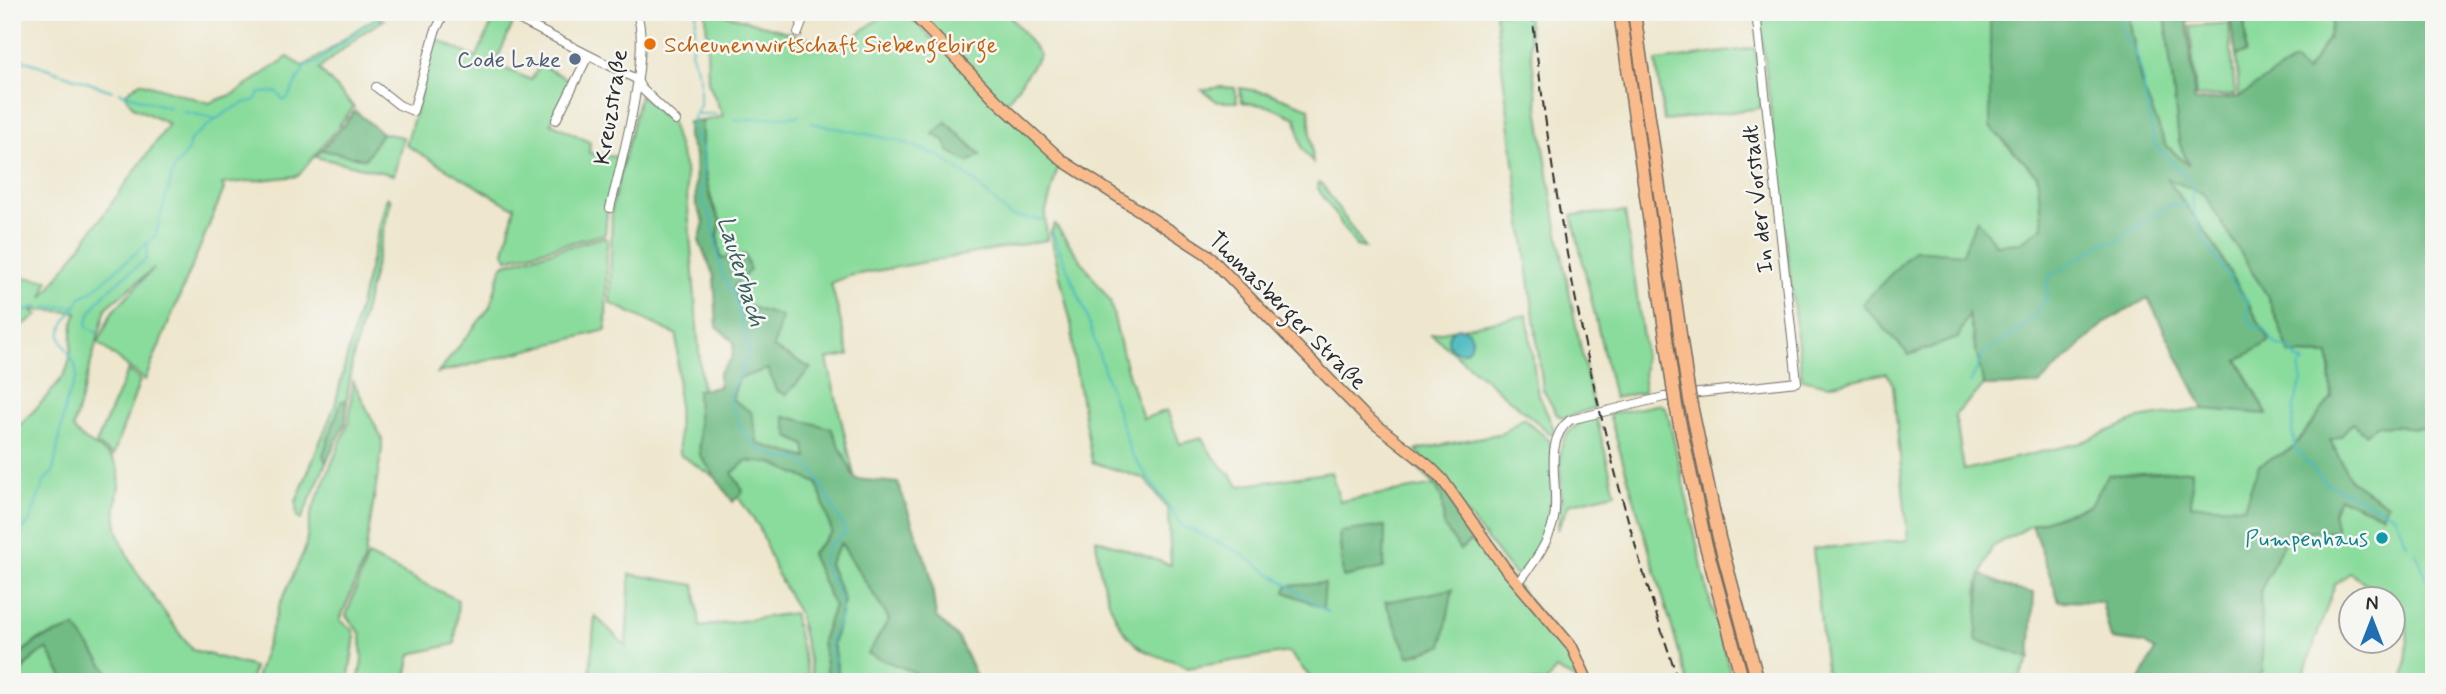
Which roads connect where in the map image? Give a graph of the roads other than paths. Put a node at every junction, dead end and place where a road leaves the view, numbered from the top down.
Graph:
1 (445, 12) edge
2 (504, 12) edge
3 (806, 12) edge
4 (911, 12) edge
5 (1620, 12) edge
6 (1634, 12) edge
7 (1756, 12) edge
8 (640, 14) edge
9 (798, 33) dead end
10 (588, 56) junction
11 (636, 79) junction
12 (376, 87) dead end
13 (556, 120) dead end
14 (676, 121) dead end
15 (610, 208) dead end
16 (1518, 583) junction
17 (1588, 682) edge
18 (1743, 682) edge
19 (1758, 682) edge

1 - 12 street
2 - 10 street
3 - 9 street
4 - 16 main road, Thomasberger Straße
5 - 18 highway, bridge
6 - 19 highway, bridge
7 - 16 street, In der Vorstadt
8 - 11 street, Kreuzstraße
10 - 11 street
10 - 13 street
11 - 14 street
11 - 15 street, Kreuzstraße
16 - 17 main road, Thomasberger Straße

